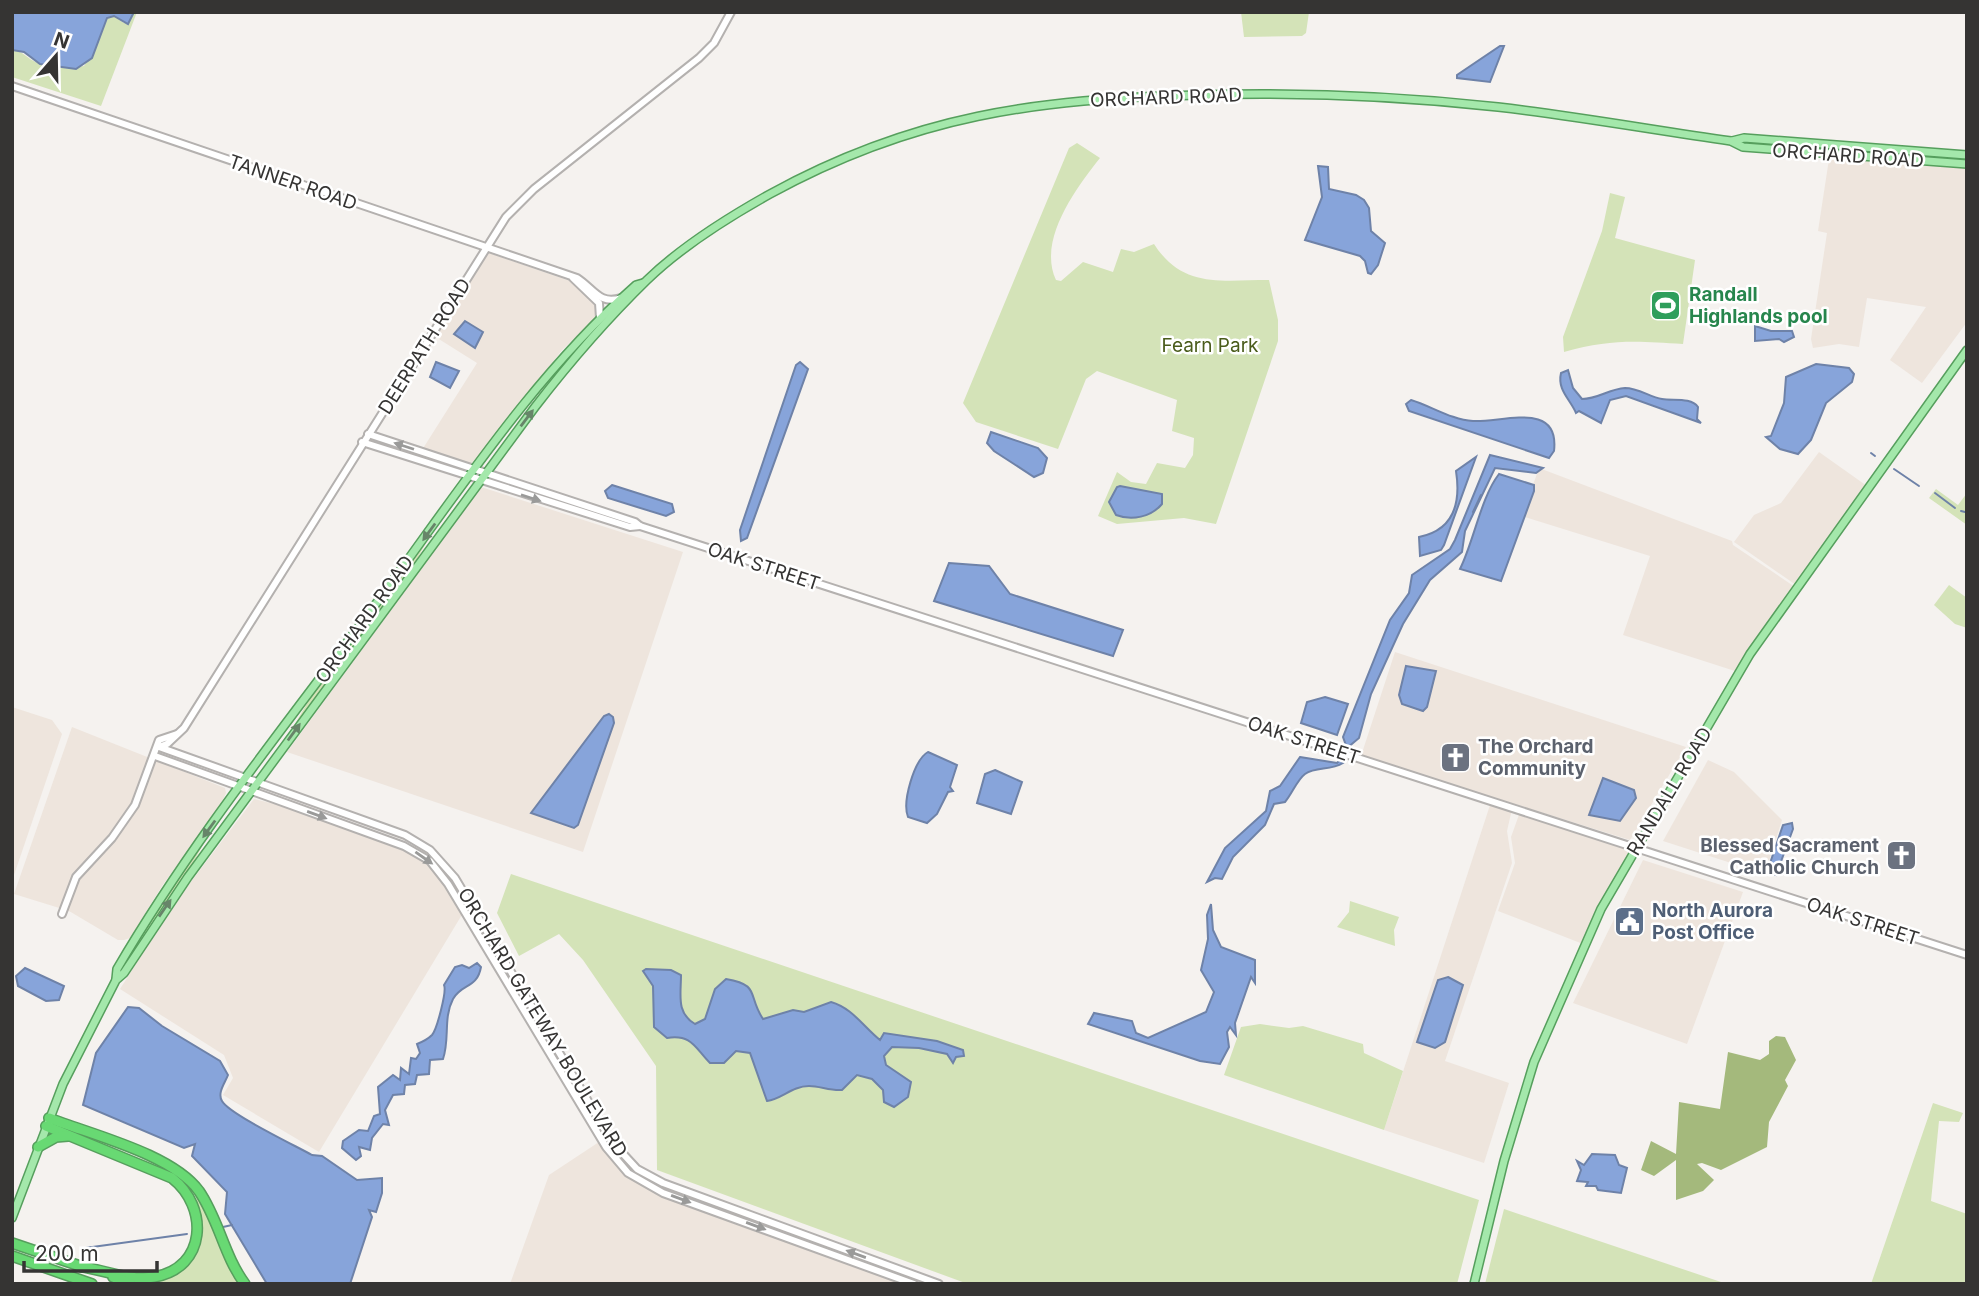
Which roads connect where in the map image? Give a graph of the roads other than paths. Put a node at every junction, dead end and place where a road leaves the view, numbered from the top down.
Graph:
1 (731, 12) edge
2 (12, 86) edge
3 (1731, 141) junction
4 (1967, 155) edge
5 (1967, 164) edge
6 (486, 249) junction
7 (573, 278) junction
8 (643, 283) junction
9 (621, 298) junction
10 (600, 318) junction
11 (1967, 350) edge
12 (368, 434) junction
13 (362, 443) junction
14 (475, 469) junction
15 (486, 473) junction
16 (469, 477) junction
17 (480, 481) junction
18 (640, 526) junction
19 (159, 747) junction
20 (155, 756) junction
21 (247, 778) junction
22 (258, 782) junction
23 (240, 787) junction
24 (251, 791) junction
25 (1635, 848) junction
26 (62, 914) dead end
27 (1967, 955) edge
28 (116, 980) junction
29 (48, 1122) junction
30 (71, 1136) junction
31 (38, 1147) junction
32 (12, 1218) edge
33 (12, 1243) edge
34 (12, 1256) edge
35 (79, 1266) junction
36 (87, 1283) edge
37 (131, 1284) edge
38 (245, 1284) edge
39 (914, 1284) edge
40 (939, 1284) edge
41 (1474, 1284) edge

1 - 6 street, DEERPATH ROAD
2 - 6 street, TANNER ROAD
3 - 4 main road, ORCHARD ROAD
3 - 5 main road, ORCHARD ROAD
3 - 8 main road, ORCHARD ROAD
6 - 7 street, TANNER ROAD
6 - 12 street, DEERPATH ROAD
7 - 9 street, TANNER ROAD
7 - 10 street, TANNER ROAD
8 - 9 main road, ORCHARD ROAD
15 -> 8 main road, ORCHARD ROAD
9 - 10 main road, ORCHARD ROAD
10 - 14 main road, ORCHARD ROAD
11 - 25 main road, RANDALL ROAD
12 - 13 street, DEERPATH ROAD
14 -> 12 street, OAK STREET
13 - 16 street, OAK STREET
13 - 19 street, DEERPATH ROAD
14 - 15 street, OAK STREET
14 - 16 main road, ORCHARD ROAD
15 - 17 main road, ORCHARD ROAD
15 - 18 street, OAK STREET
16 - 17 street, OAK STREET
16 -> 21 main road, ORCHARD ROAD
17 -> 18 street, OAK STREET
22 -> 17 main road, ORCHARD ROAD
18 - 25 street, OAK STREET
19 - 20 street
19 - 21 street, ORCHARD GATEWAY BOULEVARD
20 - 23 street, ORCHARD GATEWAY BOULEVARD
20 - 26 street
21 - 22 street, ORCHARD GATEWAY BOULEVARD
21 - 23 main road, ORCHARD ROAD
22 - 24 main road, ORCHARD ROAD
40 -> 22 street, ORCHARD GATEWAY BOULEVARD
23 - 24 street, ORCHARD GATEWAY BOULEVARD
23 -> 28 main road, ORCHARD ROAD
28 -> 24 main road, ORCHARD ROAD
24 -> 39 street, ORCHARD GATEWAY BOULEVARD
25 - 27 street, OAK STREET
25 - 41 main road, RANDALL ROAD
28 - 29 main road, ORCHARD ROAD
29 - 30 highway
29 - 31 main road, ORCHARD ROAD
29 - 38 highway
30 - 31 highway
30 - 35 highway
31 - 32 main road, ORCHARD ROAD
33 - 35 highway
34 - 36 highway
35 - 37 highway

